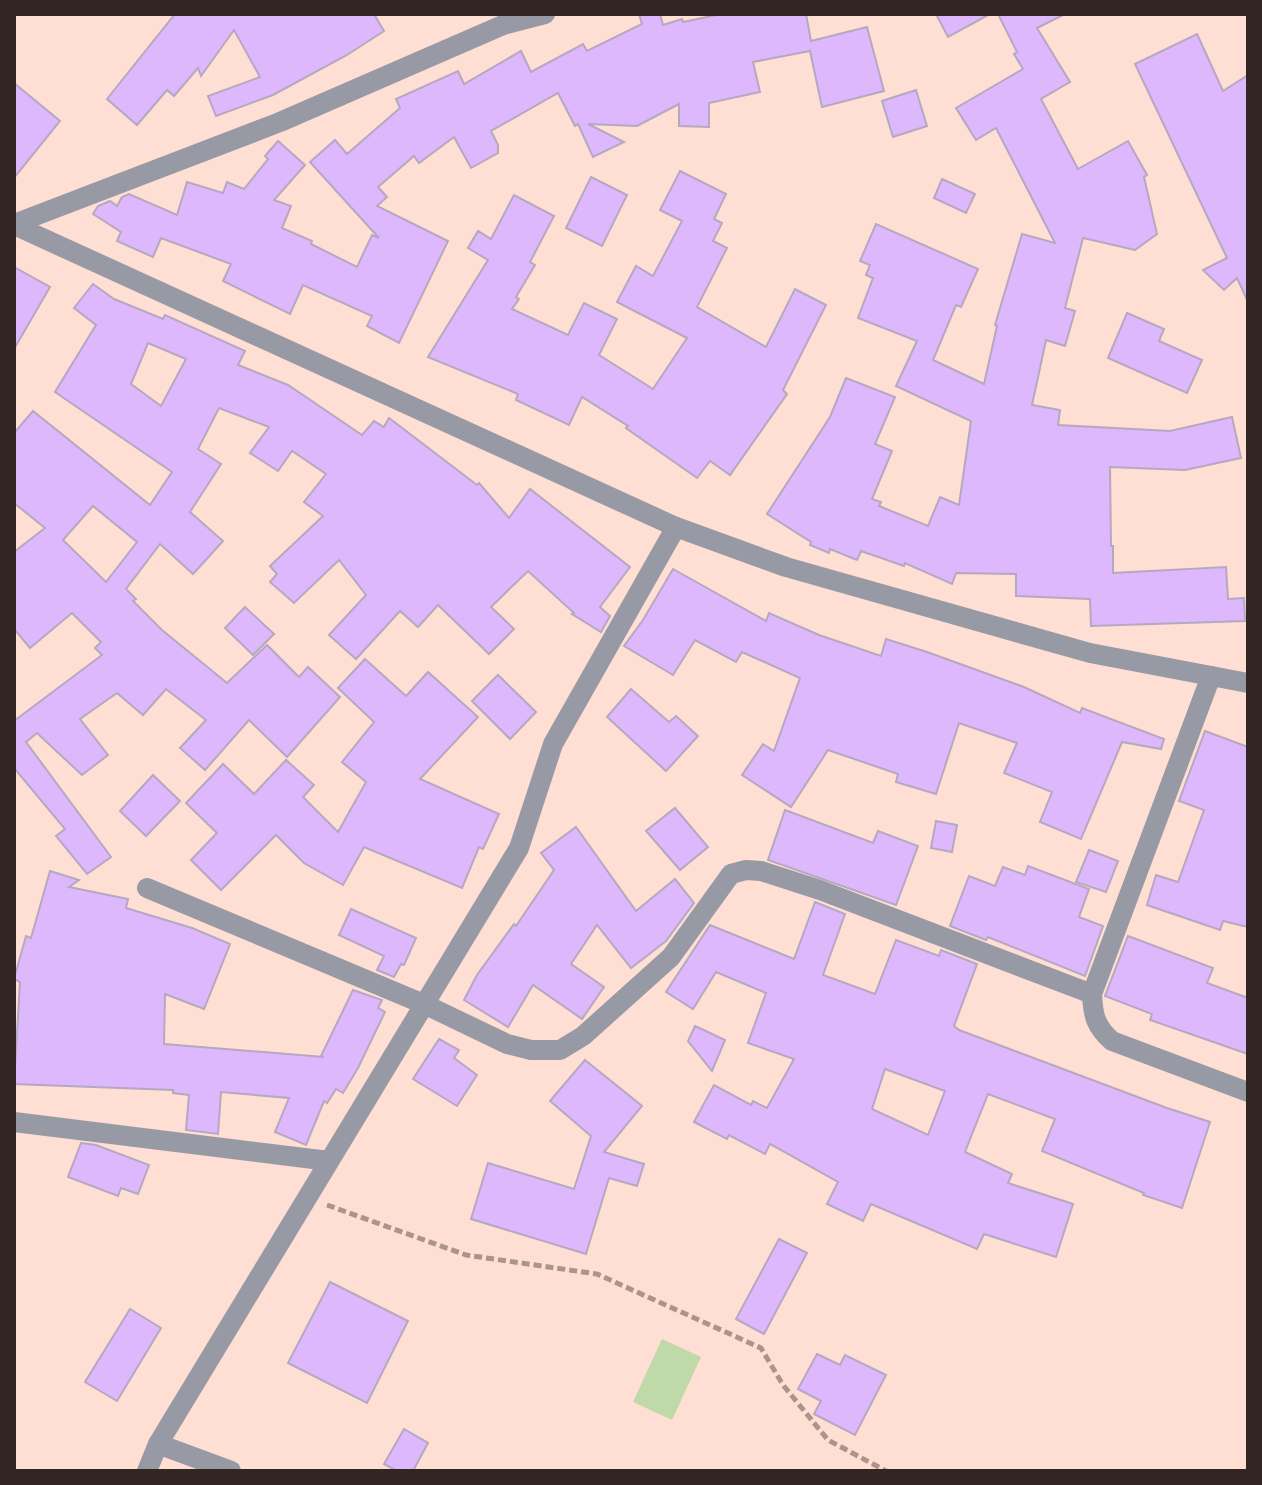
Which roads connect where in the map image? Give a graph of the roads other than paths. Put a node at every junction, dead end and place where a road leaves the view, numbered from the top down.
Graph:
1 (545, 14) edge
2 (500, 20) edge
3 (14, 225) edge
4 (676, 527) junction
5 (1211, 676) junction
6 (1248, 683) edge
7 (147, 888) dead end
8 (1092, 994) junction
9 (426, 1005) junction
10 (1248, 1092) edge
11 (14, 1122) edge
12 (329, 1161) junction
13 (158, 1444) junction
14 (147, 1471) edge
15 (231, 1471) edge

1 - 2 street
2 - 3 street
3 - 4 street
4 - 5 street
4 - 9 street
5 - 6 street
5 - 8 street
7 - 9 street
8 - 9 street
8 - 10 street
9 - 12 street
11 - 12 street
12 - 13 street
13 - 14 street
13 - 15 street

